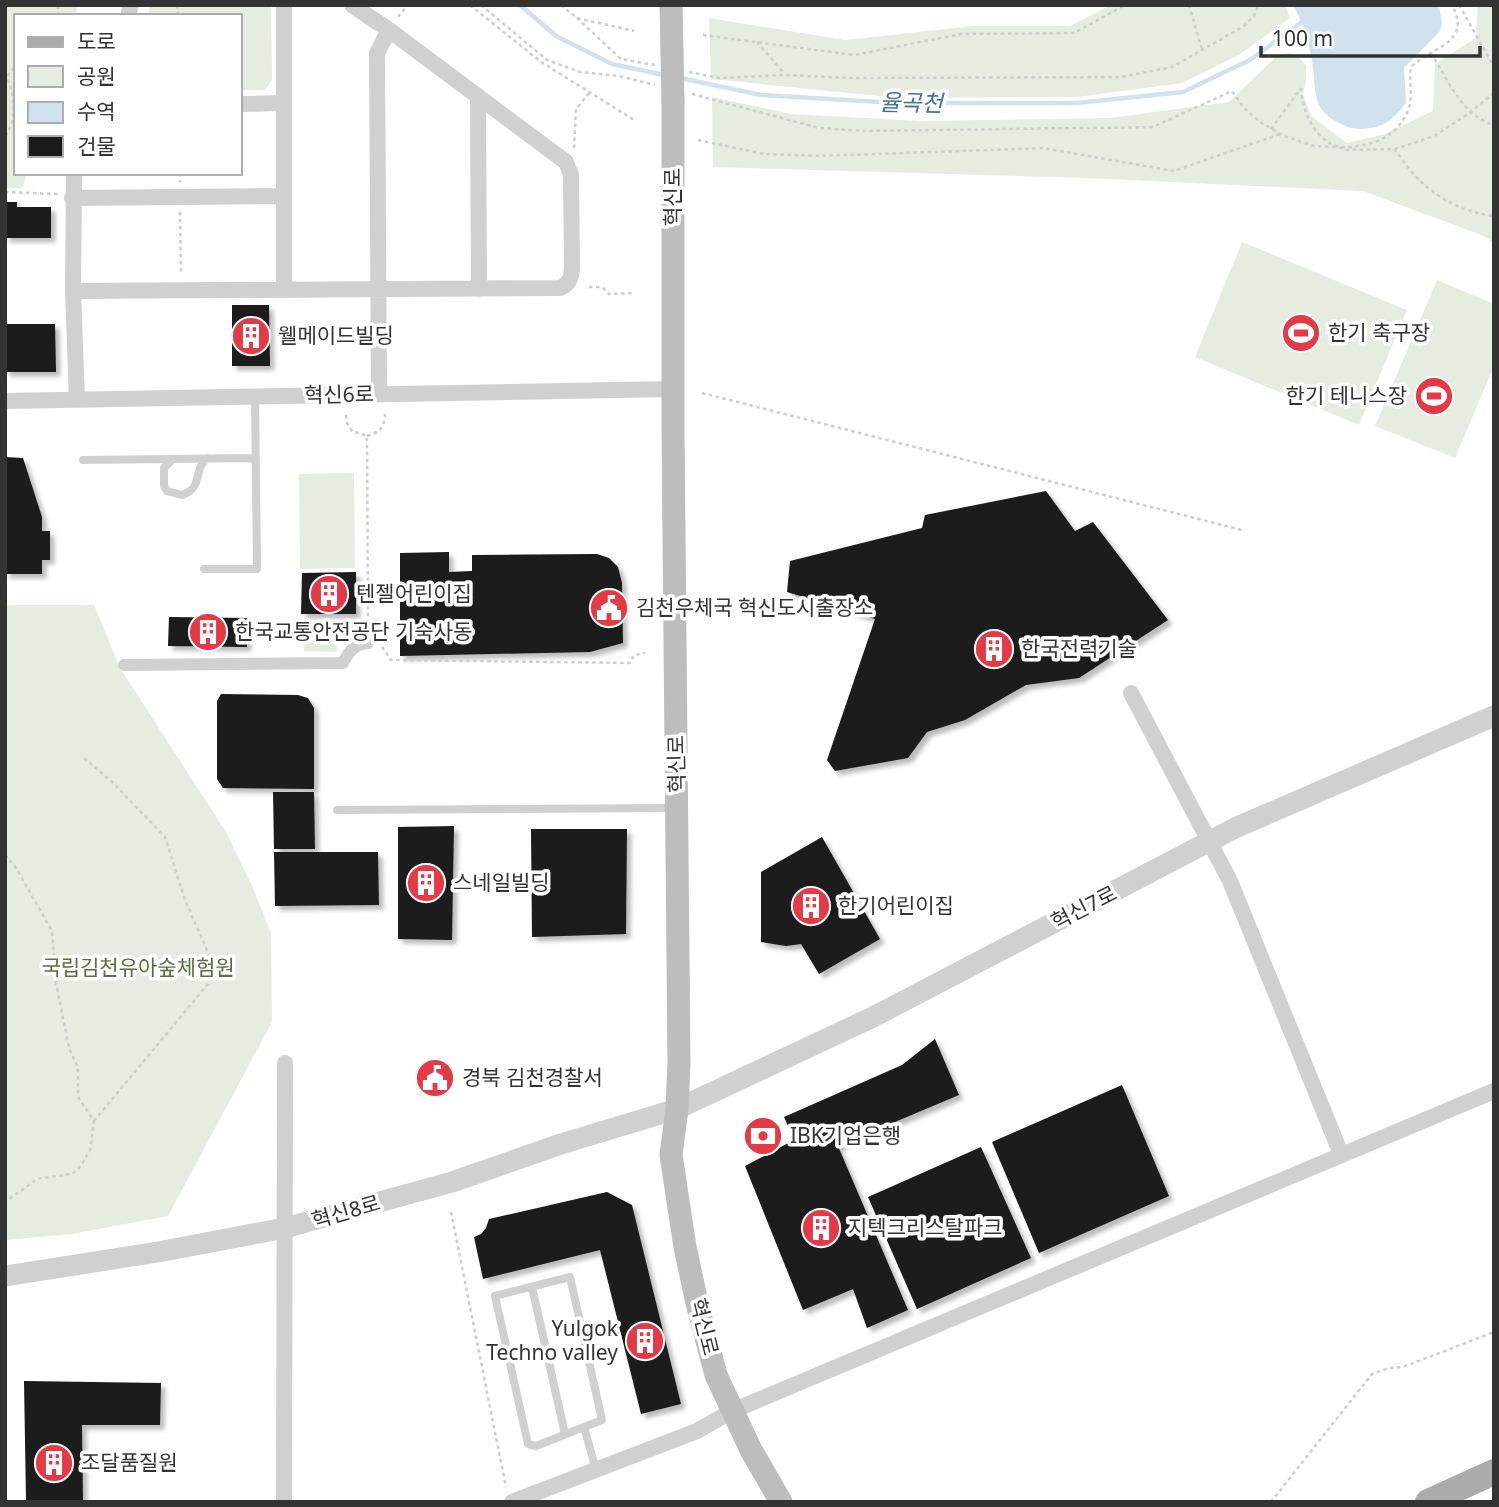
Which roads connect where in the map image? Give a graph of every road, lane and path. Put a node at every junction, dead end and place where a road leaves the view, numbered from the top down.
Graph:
1 (284, 5) edge
2 (352, 5) edge
3 (408, 5) edge
4 (470, 5) edge
5 (481, 5) edge
6 (561, 5) edge
7 (671, 5) edge
8 (1125, 5) edge
9 (1189, 5) edge
10 (1258, 5) edge
11 (1452, 5) edge
12 (1459, 5) edge
13 (577, 18) junction
14 (391, 26) junction
15 (634, 31) dead end
16 (703, 35) dead end
17 (757, 42) junction
18 (1202, 50) junction
19 (1431, 52) junction
20 (671, 63) junction
21 (1494, 67) edge
22 (14, 68) edge
23 (785, 75) junction
24 (590, 91) junction
25 (672, 93) junction
26 (1494, 93) edge
27 (14, 96) edge
28 (478, 96) junction
29 (284, 103) junction
30 (242, 104) edge
31 (1469, 113) junction
32 (14, 116) edge
33 (636, 121) dead end
34 (1494, 125) edge
35 (1271, 129) junction
36 (1280, 134) junction
37 (5, 136) edge
38 (698, 140) dead end
39 (1338, 147) junction
40 (1394, 149) junction
41 (574, 158) dead end
42 (73, 175) edge
43 (180, 175) edge
44 (180, 185) dead end
45 (5, 192) edge
46 (67, 196) junction
47 (284, 196) junction
48 (180, 209) dead end
49 (1494, 216) edge
50 (181, 282) dead end
51 (589, 287) dead end
52 (284, 289) junction
53 (378, 289) junction
54 (479, 289) junction
55 (73, 292) junction
56 (635, 293) dead end
57 (673, 389) junction
58 (702, 393) dead end
59 (379, 394) junction
60 (255, 396) junction
61 (77, 400) junction
62 (5, 401) edge
63 (385, 414) dead end
64 (346, 415) dead end
65 (367, 436) junction
66 (207, 458) junction
67 (255, 458) junction
68 (173, 459) junction
69 (83, 460) dead end
70 (1242, 530) dead end
71 (204, 569) dead end
72 (368, 643) junction
73 (645, 653) dead end
74 (124, 664) dead end
75 (1131, 693) dead end
76 (1494, 716) edge
77 (84, 758) dead end
78 (677, 808) junction
79 (337, 810) dead end
80 (1209, 840) junction
81 (5, 855) edge
82 (285, 1063) dead end
83 (1494, 1091) edge
84 (677, 1109) junction
85 (94, 1121) junction
86 (1341, 1154) junction
87 (5, 1202) edge
88 (451, 1212) dead end
89 (285, 1228) junction
90 (5, 1276) edge
91 (531, 1287) junction
92 (1494, 1332) edge
93 (732, 1411) junction
94 (584, 1427) junction
95 (565, 1434) junction
96 (596, 1471) junction
97 (1494, 1472) edge
98 (1494, 1489) edge
99 (510, 1496) edge
100 (541, 1497) edge
101 (284, 1502) edge
102 (781, 1502) edge
103 (1271, 1502) edge
104 (1428, 1502) edge
105 (1465, 1502) edge

1 - 29 street
2 - 14 street
3 - 14 path
4 - 24 path
5 - 25 path
6 - 13 path
7 - 20 main road, 혁신로
8 - 17 path
9 - 18 path
10 - 18 path
11 - 19 path
12 - 21 path
13 - 15 path
13 - 20 path
14 - 28 street
14 - 53 street
16 - 17 path
17 - 23 path
18 - 23 path
19 - 31 path
19 - 39 path
20 - 23 path
20 - 25 main road, 혁신로, bridge
22 - 27 path
24 - 33 path
24 - 41 path
25 - 35 path
25 - 57 main road, 혁신로
26 - 31 path
28 - 54 street
28 - 54 street
29 - 30 street
29 - 47 street
31 - 34 path
31 - 40 path
32 - 37 path
35 - 36 path
35 - 39 path
36 - 38 path
36 - 39 path
39 - 40 path
40 - 49 path
42 - 46 street
43 - 44 path
45 - 46 path
46 - 47 street
46 - 55 street
47 - 52 street
48 - 50 path
51 - 56 path
52 - 53 street
52 - 55 street
53 - 54 street
53 - 59 street
55 - 61 street
57 - 59 street, 혁신6로
57 - 78 main road, 혁신로
58 - 70 path
59 - 60 street, 혁신6로
60 - 61 street, 혁신6로
60 - 67 lane
61 - 62 street, 혁신6로
63 - 65 path
64 - 65 path
65 - 72 path
66 - 67 lane
66 - 68 lane
66 - 68 lane
67 - 71 lane
68 - 69 lane
72 - 73 path
72 - 74 street
75 - 80 street
76 - 80 street, 혁신7로
77 - 85 path
78 - 79 lane
78 - 84 main road, 혁신로
80 - 84 street, 혁신7로
80 - 86 street
81 - 85 path
82 - 89 street
83 - 86 street
84 - 89 street, 혁신8로
84 - 93 main road, 혁신로
85 - 87 path
86 - 93 street
88 - 99 path
89 - 90 street, 혁신8로
89 - 101 street
91 - 94 lane
91 - 95 lane
91 - 95 lane
92 - 103 path
93 - 96 street
93 - 102 main road, 혁신로
94 - 95 lane
94 - 96 lane
96 - 100 street
97 - 104 main road
98 - 105 main road
99 - 100 street

